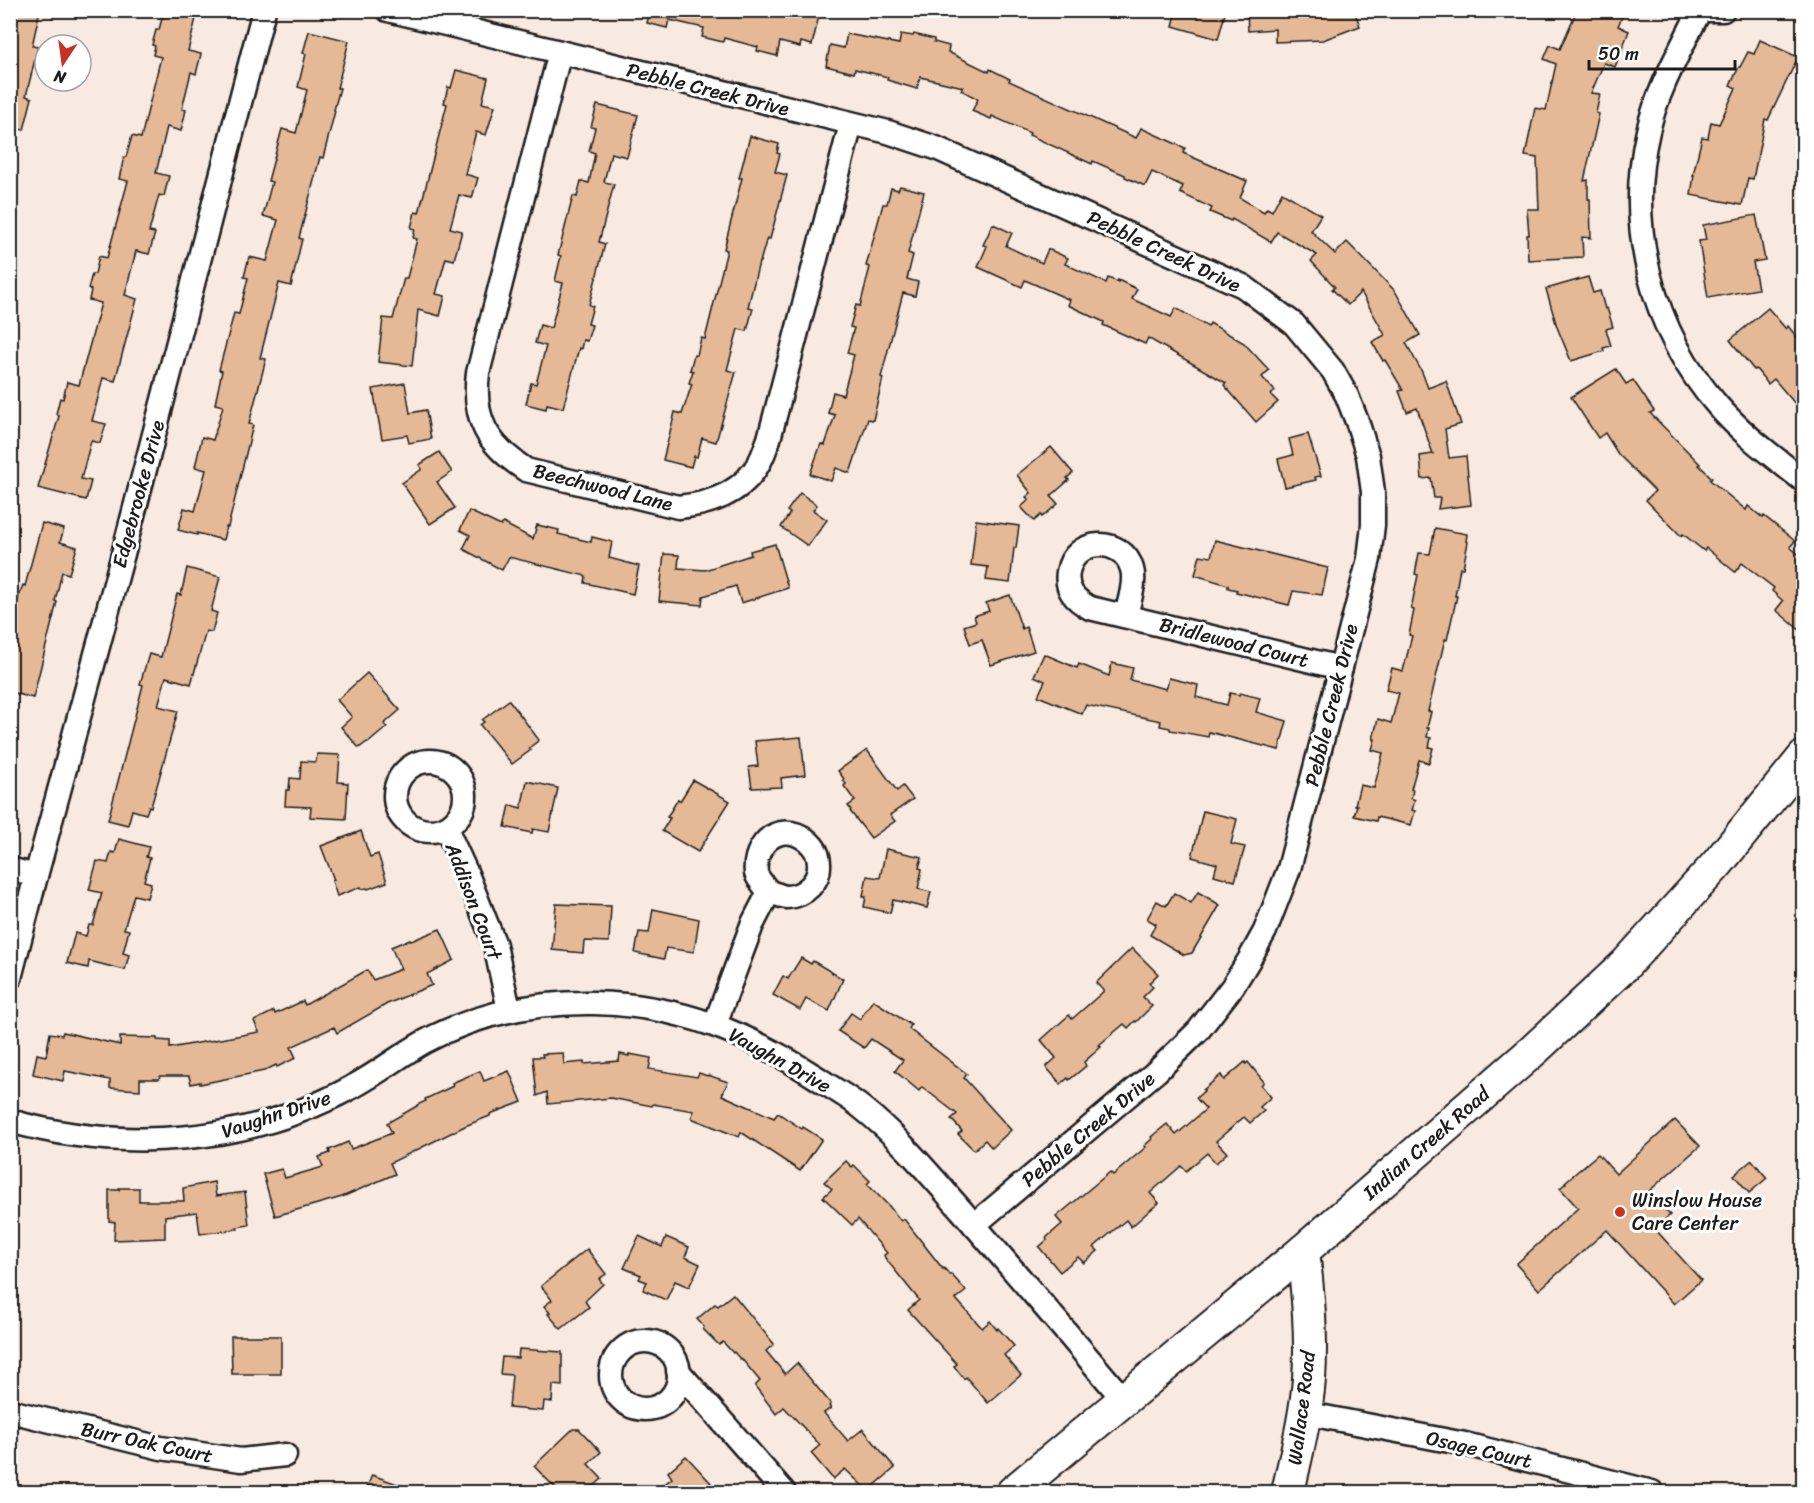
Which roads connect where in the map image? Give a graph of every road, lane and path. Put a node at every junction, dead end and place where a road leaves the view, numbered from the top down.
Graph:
1 (264, 10) edge
2 (388, 10) edge
3 (1700, 10) edge
4 (1708, 10) edge
5 (1723, 10) edge
6 (560, 52) junction
7 (851, 124) junction
8 (1803, 481) edge
9 (1126, 615) dead end
10 (1341, 668) junction
11 (1803, 757) edge
12 (446, 828) dead end
13 (10, 869) edge
14 (36, 876) junction
15 (770, 892) dead end
16 (10, 978) edge
17 (509, 1010) junction
18 (715, 1024) junction
19 (10, 1120) edge
20 (974, 1225) junction
21 (1303, 1251) junction
22 (678, 1371) dead end
23 (1124, 1399) junction
24 (10, 1411) edge
25 (1304, 1413) junction
26 (285, 1455) dead end
27 (784, 1492) edge
28 (1013, 1492) edge
29 (1288, 1492) edge
30 (1652, 1492) edge

1 - 14 street, Edgebrooke Drive
2 - 6 street, Pebble Creek Drive
3 - 8 street
4 - 5 street
6 - 7 street, Pebble Creek Drive
6 - 7 street, Beechwood Lane
7 - 10 street, Pebble Creek Drive
9 - 10 street, Bridlewood Court
10 - 20 street, Pebble Creek Drive
11 - 21 street, Indian Creek Road
12 - 17 street, Addison Court
13 - 14 street
14 - 16 street, Edgebrooke Drive
15 - 18 street
17 - 18 street, Vaughn Drive
17 - 19 street, Vaughn Drive
18 - 20 street, Vaughn Drive
20 - 23 street, Vaughn Drive
21 - 23 street, Indian Creek Road
21 - 25 street, Wallace Road
22 - 27 street
23 - 28 street, Indian Creek Road
24 - 26 street, Burr Oak Court
25 - 29 street, Wallace Road
25 - 30 street, Osage Court

